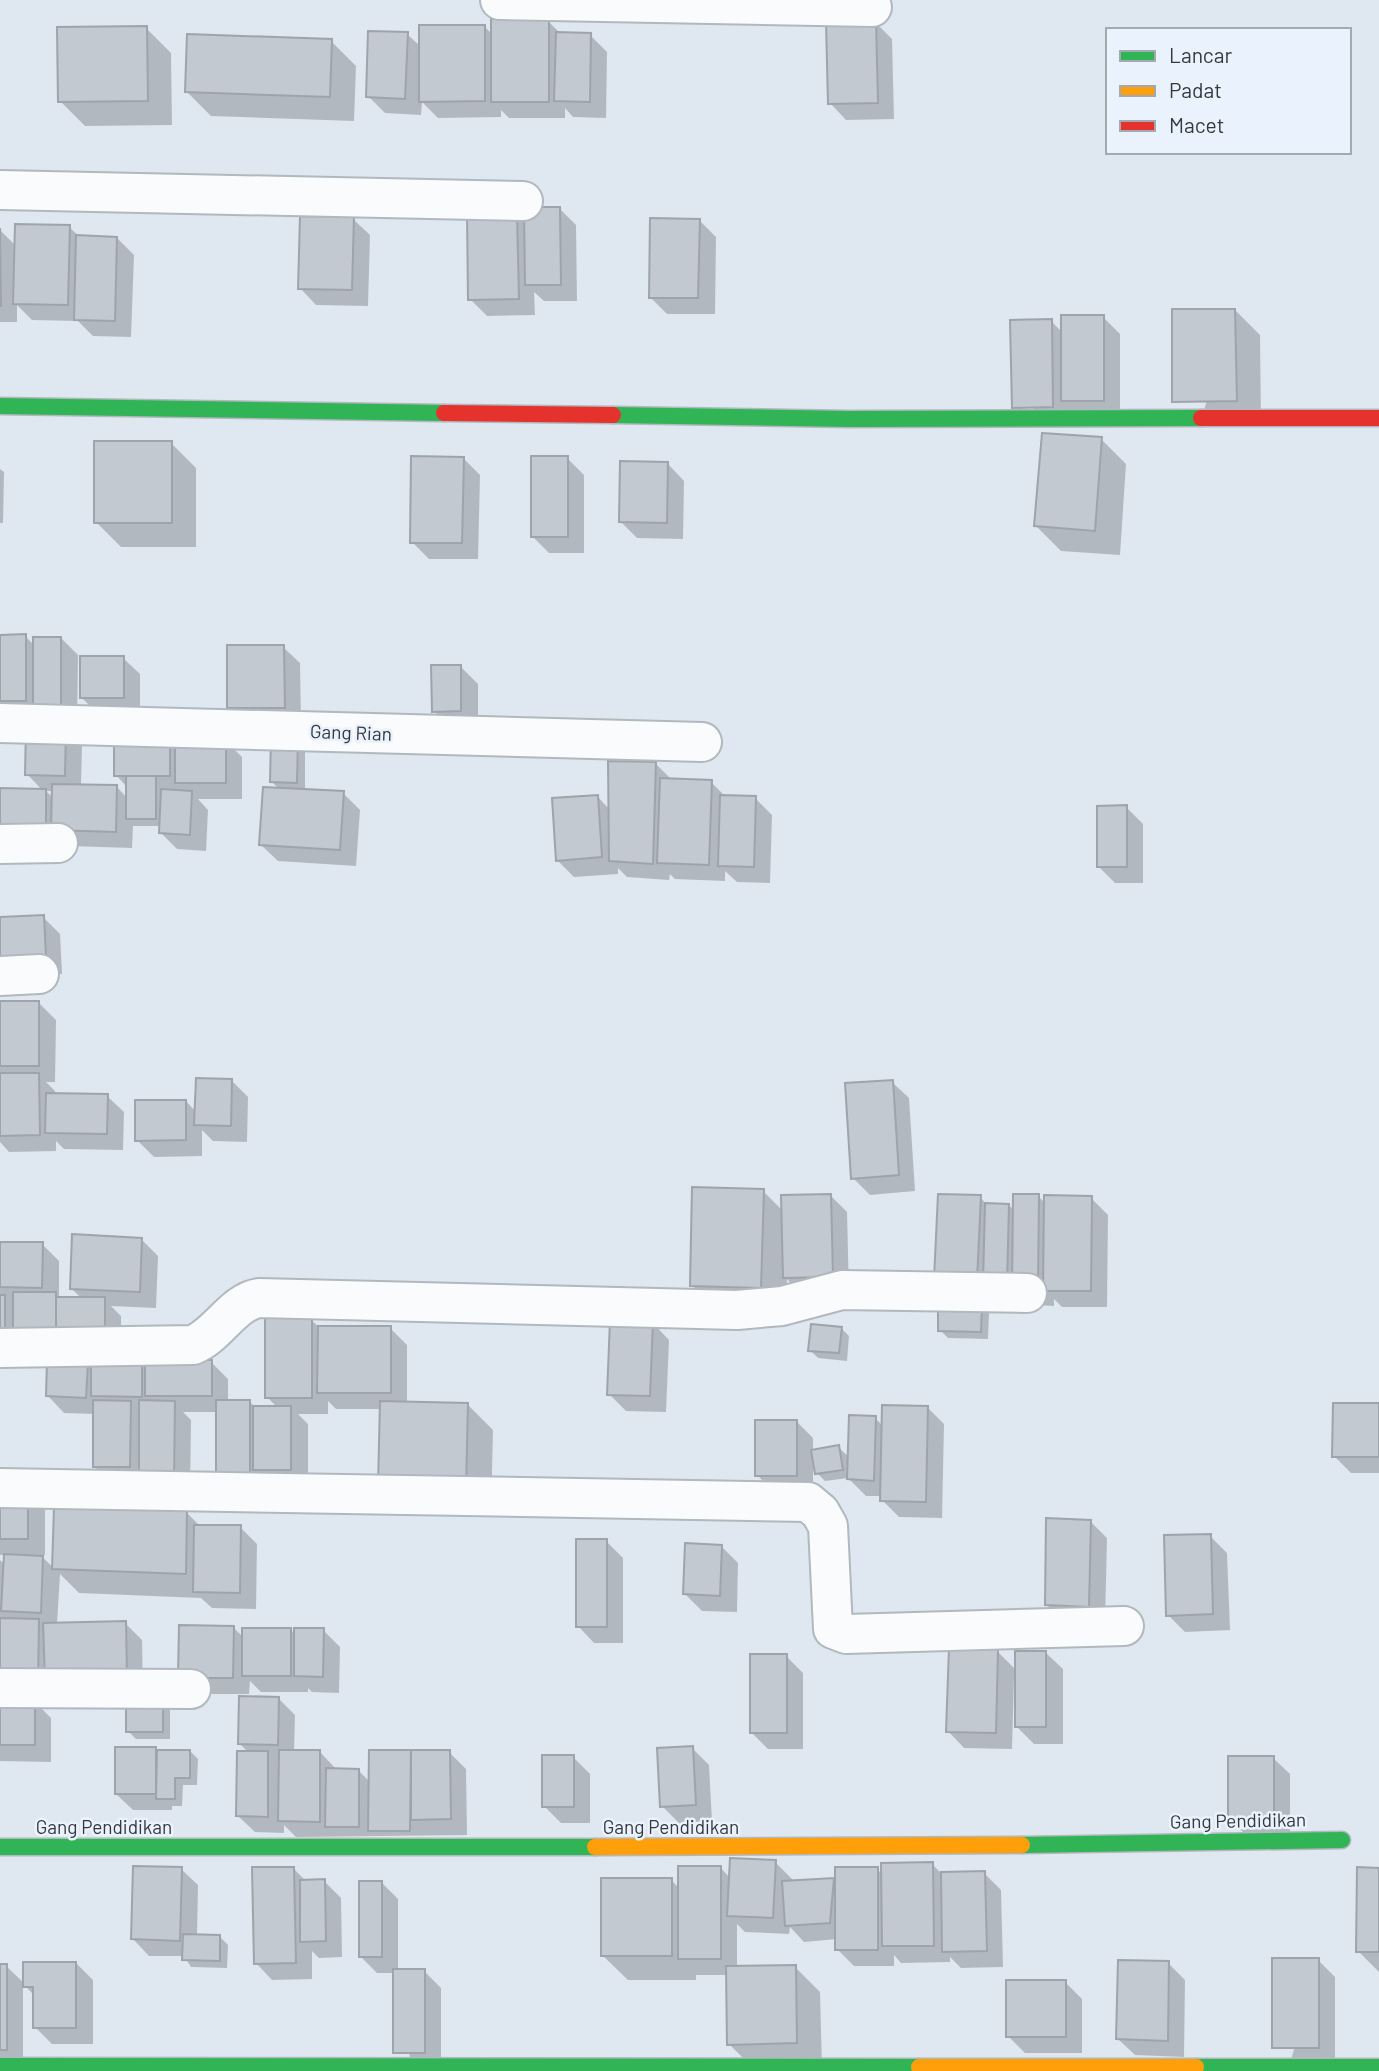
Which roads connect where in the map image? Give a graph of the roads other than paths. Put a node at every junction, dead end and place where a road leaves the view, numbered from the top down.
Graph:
1 (500, 0) edge
2 (872, 6) dead end
3 (0, 190) edge
4 (523, 201) dead end
5 (0, 406) edge
6 (1379, 418) edge
7 (0, 723) edge
8 (702, 742) dead end
9 (58, 843) dead end
10 (0, 844) edge
11 (39, 974) dead end
12 (0, 976) edge
13 (1027, 1293) dead end
14 (0, 1348) edge
15 (0, 1488) edge
16 (1124, 1626) dead end
17 (0, 1688) edge
18 (191, 1689) dead end
19 (1342, 1840) dead end
20 (0, 1847) edge
21 (0, 2066) edge
22 (1379, 2067) edge

1 - 2 street
3 - 4 street
5 - 6 street
7 - 8 street, Gang Rian
9 - 10 street
11 - 12 street
13 - 14 street
15 - 16 street
17 - 18 street
19 - 20 street, Gang Pendidikan
21 - 22 street

